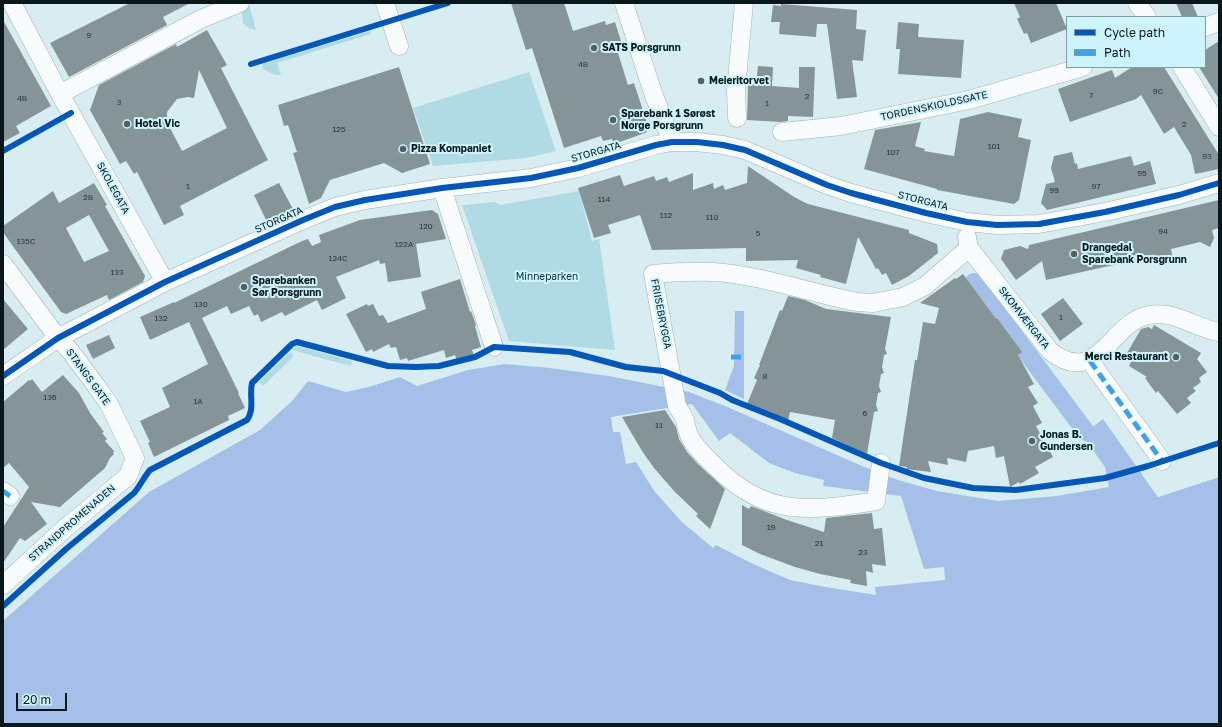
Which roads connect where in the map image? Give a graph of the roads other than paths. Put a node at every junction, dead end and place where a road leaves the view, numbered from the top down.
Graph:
1 (12, 3) edge
2 (240, 3) edge
3 (385, 3) edge
4 (624, 3) edge
5 (744, 3) edge
6 (1137, 3) edge
7 (1146, 16) edge
8 (1219, 22) edge
9 (1206, 27) edge
10 (398, 46) dead end
11 (1080, 68) edge
12 (1183, 68) edge
13 (60, 94) junction
14 (737, 118) dead end
15 (1219, 127) edge
16 (782, 132) dead end
17 (672, 142) junction
18 (1219, 183) edge
19 (442, 188) junction
20 (968, 222) junction
21 (969, 248) junction
22 (3, 264) edge
23 (164, 282) junction
24 (1219, 332) edge
25 (58, 338) junction
26 (494, 347) dead end
27 (1090, 361) junction
28 (3, 376) edge
29 (135, 458) joint
30 (1162, 461) dead end
31 (881, 463) dead end
32 (3, 585) edge

1 - 13 street, SKOLEGATA
2 - 13 street
3 - 10 street
4 - 17 street
5 - 14 street
6 - 7 street
8 - 9 street
11 - 16 street, TORDENSKIOLDSGATE
12 - 15 street
13 - 23 street, SKOLEGATA
17 - 19 street, STORGATA
17 - 20 street, STORGATA
18 - 20 street, STORGATA
19 - 23 street, STORGATA
19 - 26 street
20 - 21 street
21 - 27 street, SKOMVÆRGATA
21 - 31 street, FRIISEBRYGGA
22 - 25 street, STANGS GATE
23 - 25 street, STORGATA
24 - 27 street
25 - 28 street, STORGATA
25 - 29 street, STANGS GATE
27 - 30 street
29 - 32 street, STRANDPROMENADEN

